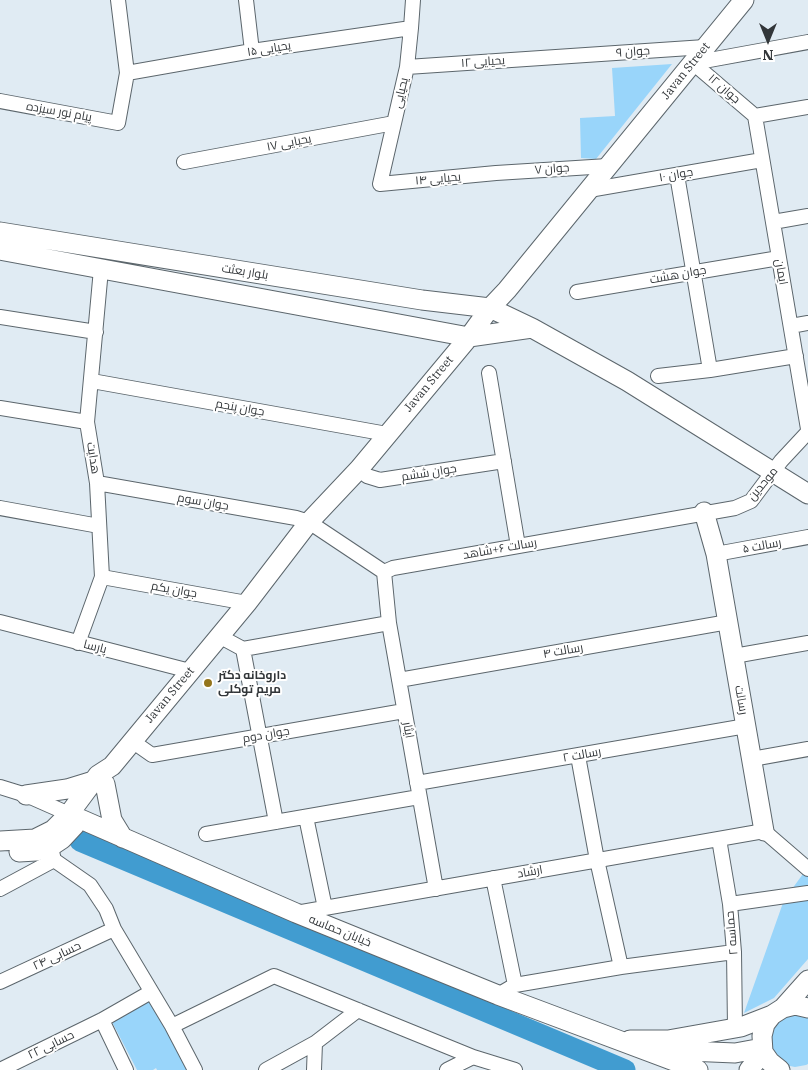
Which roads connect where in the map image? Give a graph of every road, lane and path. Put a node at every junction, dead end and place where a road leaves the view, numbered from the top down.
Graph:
1 (118, 0) edge
2 (246, 0) edge
3 (412, 0) edge
4 (744, 0) edge
5 (411, 28) junction
6 (808, 42) edge
7 (705, 47) junction
8 (252, 51) junction
9 (560, 57) joint
10 (693, 63) junction
11 (407, 67) junction
12 (127, 73) junction
13 (0, 101) edge
14 (808, 107) edge
15 (755, 116) junction
16 (394, 123) junction
17 (762, 160) junction
18 (184, 162) dead end
19 (608, 166) junction
20 (496, 173) joint
21 (677, 175) junction
22 (380, 184) joint
23 (589, 190) junction
24 (808, 216) edge
25 (773, 222) junction
26 (0, 232) edge
27 (33, 247) junction
28 (0, 250) edge
29 (779, 258) junction
30 (101, 268) junction
31 (694, 272) junction
32 (576, 292) dead end
33 (422, 300) junction
34 (490, 308) junction
35 (0, 317) edge
36 (808, 323) edge
37 (791, 326) junction
38 (415, 327) junction
39 (532, 328) junction
40 (96, 332) junction
41 (469, 337) junction
42 (796, 356) junction
43 (710, 370) junction
44 (489, 373) dead end
45 (658, 376) dead end
46 (92, 381) junction
47 (0, 408) edge
48 (87, 422) junction
49 (808, 430) edge
50 (387, 434) junction
51 (504, 461) junction
52 (359, 469) junction
53 (773, 472) junction
54 (97, 483) junction
55 (808, 494) edge
56 (0, 508) edge
57 (704, 512) junction
58 (309, 522) junction
59 (99, 526) junction
60 (808, 537) edge
61 (518, 546) junction
62 (716, 554) junction
63 (384, 572) junction
64 (102, 577) junction
65 (247, 603) junction
66 (0, 622) edge
67 (728, 622) junction
68 (389, 623) junction
69 (219, 636) junction
70 (78, 643) junction
71 (808, 643) edge
72 (243, 650) junction
73 (734, 656) junction
74 (190, 671) junction
75 (399, 680) junction
76 (404, 711) junction
77 (746, 726) junction
78 (261, 736) junction
79 (132, 741) junction
80 (808, 749) edge
81 (578, 756) junction
82 (752, 759) junction
83 (99, 783) junction
84 (0, 787) edge
85 (418, 790) junction
86 (26, 795) junction
87 (74, 817) junction
88 (306, 817) junction
89 (276, 822) junction
90 (764, 831) junction
91 (206, 834) dead end
92 (123, 838) junction
93 (719, 839) junction
94 (0, 841) edge
95 (0, 851) edge
96 (52, 854) junction
97 (597, 860) junction
98 (808, 869) edge
99 (493, 878) junction
100 (0, 888) edge
101 (436, 888) junction
102 (808, 893) edge
103 (730, 904) junction
104 (325, 908) junction
105 (296, 913) junction
106 (114, 930) junction
107 (734, 952) junction
108 (621, 967) junction
109 (808, 980) edge
110 (0, 982) edge
111 (515, 985) junction
112 (151, 992) junction
113 (498, 995) junction
114 (808, 1008) edge
115 (358, 1010) junction
116 (778, 1011) junction
117 (102, 1020) junction
118 (172, 1026) junction
119 (735, 1028) junction
120 (614, 1040) junction
121 (315, 1043) junction
122 (763, 1050) junction
123 (473, 1057) junction
124 (0, 1070) edge
125 (126, 1070) edge
126 (195, 1070) edge
127 (266, 1070) edge
128 (314, 1070) edge
129 (447, 1070) edge
130 (515, 1070) edge
131 (698, 1070) edge
132 (749, 1070) edge
133 (780, 1070) edge

1 - 12 street
2 - 8 street
3 - 5 street, یحیایی
4 - 7 main road, Javan Street
5 - 8 street, یحیایی ۱۵
5 - 11 street, یحیایی
6 - 10 street
7 - 9 street, جوان ۹
7 - 10 main road, Javan Street
8 - 12 street, یحیایی ۱۵
9 - 11 street, یحیایی ۱۲
10 - 15 street, جوان ۱۲
10 - 19 main road, Javan Street
11 - 16 street, یحیایی
12 - 13 street, پیام نور سیزده
14 - 15 street
15 - 17 street, ایمان
16 - 18 street, یحیایی ۱۷
16 - 22 street, یحیایی
17 - 21 street, جوان ۱۰
17 - 25 street, ایمان
19 - 20 street, جوان ۷
19 - 23 main road, Javan Street
20 - 22 street, یحیایی ۱۴
21 - 23 street, جوان ۱۰
21 - 31 street
23 - 34 main road, Javan Street
24 - 25 street
25 - 29 street, ایمان
26 - 27 main road, بلوار بعثت
27 - 28 main road, بلوار بعثت
27 - 30 main road, بلوار بعثت
27 - 33 main road, بلوار بعثت
29 - 31 street, جوان هشت
29 - 37 street, ایمان
30 - 38 main road, بلوار بعثت
30 - 40 street, هدایت
31 - 32 street, جوان هشت
31 - 43 street
33 - 34 main road, بلوار بعثت
33 - 38 main road
34 - 39 main road, بلوار بعثت
34 - 41 main road, Javan Street
35 - 40 street
36 - 37 street
37 - 42 street, ایمان
38 - 41 main road, بلوار بعثت
39 - 41 main road, بلوار بعثت
39 - 53 main road, بلوار بعثت
40 - 46 street, هدایت
41 - 50 main road, Javan Street
42 - 43 street
42 - 49 street, ایمان
43 - 45 street
44 - 51 street
46 - 48 street, هدایت
46 - 50 street, جوان پنجم
47 - 48 street
48 - 54 street, هدایت
49 - 53 street, موحدین
50 - 52 main road, Javan Street
51 - 52 street, جوان ششم
51 - 61 street
52 - 58 main road, Javan Street
53 - 55 main road, بلوار بعثت
53 - 57 street, موحدین
54 - 58 street, جوان سوم
54 - 59 street, هدایت
56 - 59 street
57 - 61 street, رسالت ۶+شاهد
57 - 62 main road, رسالت
58 - 63 street
58 - 65 main road, Javan Street
59 - 64 street, هدایت
60 - 62 street, رسالت ۵
61 - 63 street, رسالت ۶+شاهد
62 - 67 main road, رسالت
63 - 68 street, ایثار
64 - 65 street, جوان یکم
64 - 70 street, هدایت
65 - 69 main road, Javan Street
66 - 70 street, پارسا
67 - 73 main road, رسالت
67 - 75 street, رسالت ۴
68 - 72 street
68 - 75 street, ایثار
69 - 72 street
69 - 74 main road, Javan Street
70 - 74 street, پارسا
71 - 73 street
72 - 78 street
73 - 77 main road, رسالت
74 - 79 main road, Javan Street
75 - 76 street, ایثار
76 - 78 street, جوان دوم
76 - 85 street, ایثار
77 - 81 street, رسالت ۲
77 - 82 main road, رسالت
78 - 79 street, جوان دوم
78 - 89 street
79 - 83 main road, Javan Street
80 - 82 street
81 - 85 street, رسالت ۲
81 - 97 street
82 - 90 main road, رسالت
83 - 86 main road
83 - 87 main road, Javan Street
83 - 92 main road
84 - 86 street
85 - 88 street, رسالت ۲
85 - 101 street, ایثار
86 - 87 street
87 - 92 main road, خیابان حماسه
87 - 94 main road
87 - 96 main road
88 - 89 street, رسالت ۲
88 - 104 street
89 - 91 street, رسالت ۲
90 - 93 street, ارشاد
90 - 98 street
92 - 105 main road, خیابان حماسه
93 - 97 street, ارشاد
93 - 103 street, حماسه ۲
95 - 96 main road
96 - 100 street
96 - 106 street
97 - 99 street, ارشاد
97 - 108 street
99 - 101 street, ارشاد
99 - 111 street
101 - 104 street, ارشاد
102 - 103 street
103 - 107 street, حماسه ۲
104 - 105 street, ارشاد
105 - 113 main road, خیابان حماسه
106 - 110 street, حسابی ۲۴
106 - 112 street
107 - 108 street
107 - 119 street, حماسه ۲
108 - 111 street
109 - 116 main road
111 - 113 street
112 - 117 street, حسابی ۲۲
112 - 118 street
113 - 120 main road, خیابان حماسه
114 - 116 main road
115 - 118 street
115 - 121 street
115 - 123 street
116 - 119 main road, خیابان حماسه
116 - 122 main road
117 - 124 street, حسابی ۲۲
117 - 125 street
118 - 126 street
119 - 120 main road, خیابان حماسه
120 - 122 main road, خیابان حماسه
120 - 131 main road
121 - 127 street
121 - 128 street
122 - 132 main road
122 - 133 main road
123 - 129 street
123 - 130 street

